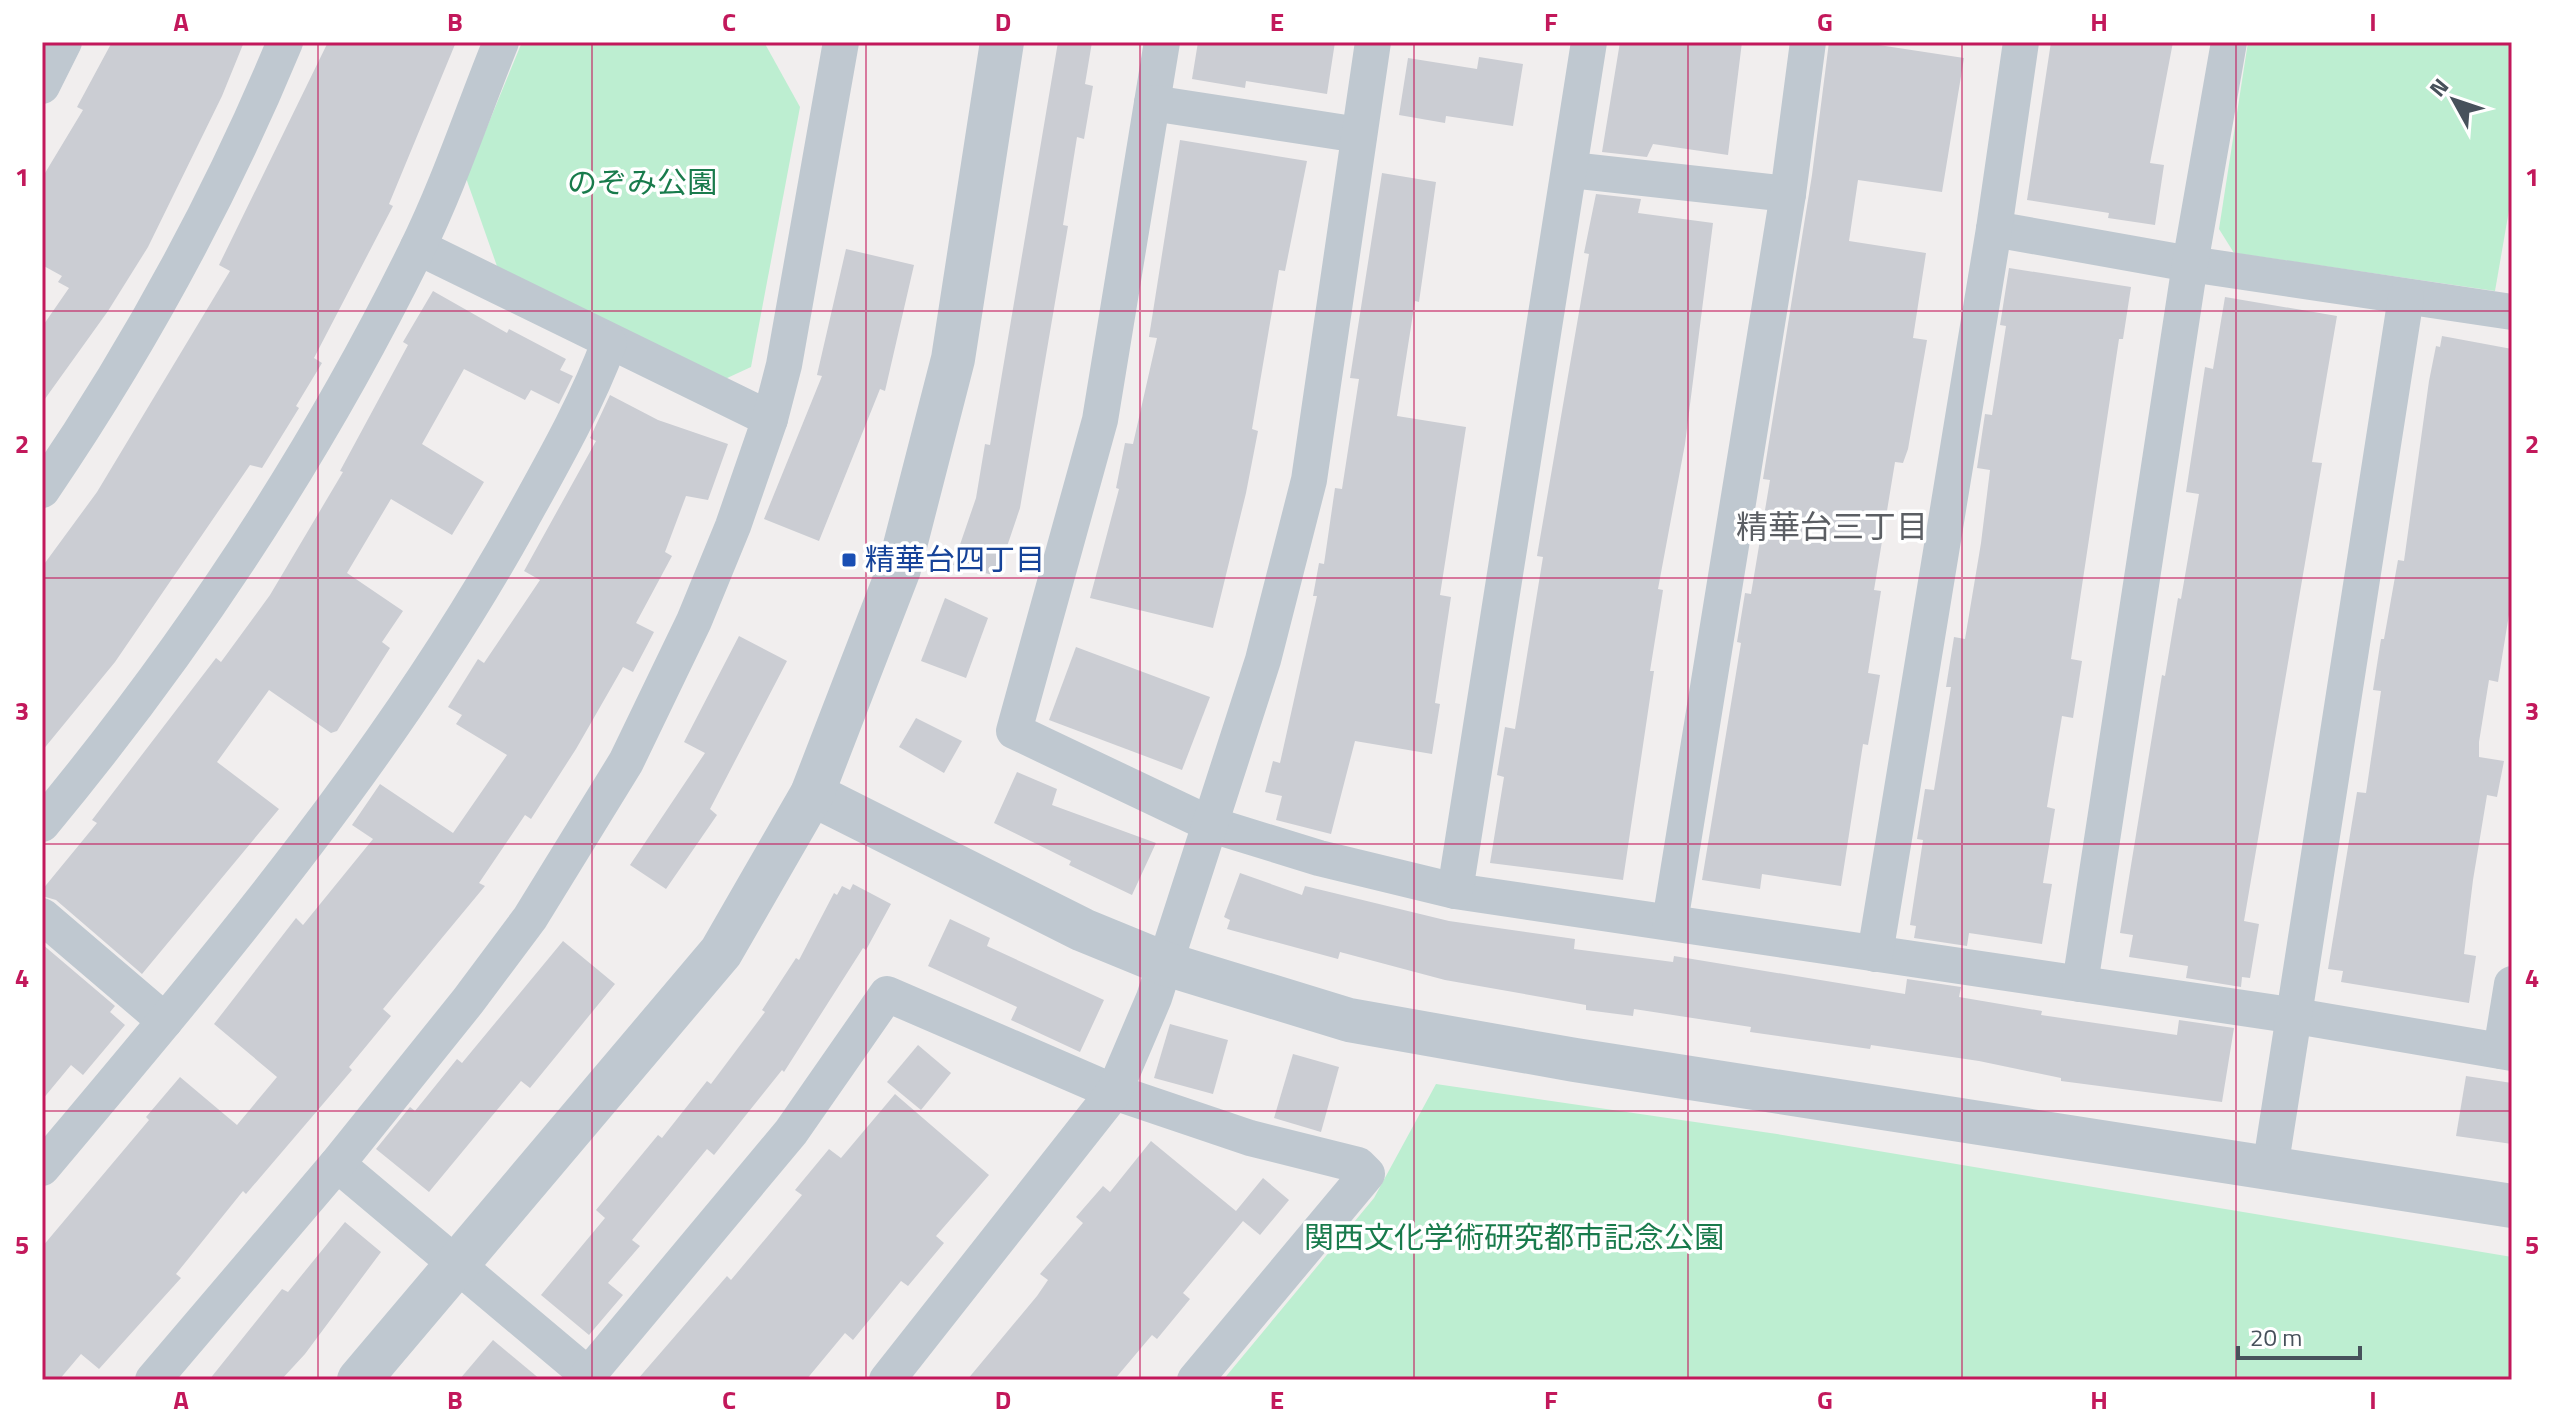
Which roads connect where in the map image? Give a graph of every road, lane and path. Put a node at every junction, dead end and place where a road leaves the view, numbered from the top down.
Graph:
1 (64, 42) edge
2 (285, 42) edge
3 (501, 42) edge
4 (1002, 42) edge
5 (1162, 42) edge
6 (1373, 42) edge
7 (1589, 42) edge
8 (1808, 42) edge
9 (2021, 42) edge
10 (2229, 42) edge
11 (838, 43) edge
12 (42, 86) edge
13 (1152, 103) junction
14 (1359, 135) junction
15 (1571, 170) junction
16 (1788, 194) junction
17 (1994, 229) junction
18 (418, 247) junction
19 (2190, 264) junction
20 (2406, 297) junction
21 (2512, 312) edge
22 (609, 343) junction
23 (770, 419) junction
24 (42, 490) edge
25 (812, 794) junction
26 (42, 824) edge
27 (1212, 825) junction
28 (1455, 891) junction
29 (42, 916) edge
30 (1670, 922) junction
31 (1875, 954) junction
32 (1166, 964) junction
33 (2080, 984) junction
34 (2512, 984) edge
35 (2296, 1016) junction
36 (165, 1021) junction
37 (2506, 1052) edge
38 (1114, 1092) junction
39 (337, 1164) junction
40 (42, 1168) edge
41 (2270, 1169) junction
42 (2512, 1206) edge
43 (458, 1263) junction
44 (586, 1378) edge
45 (153, 1380) edge
46 (359, 1380) edge
47 (887, 1380) edge
48 (1195, 1380) edge

1 - 12 street
2 - 24 street
3 - 18 street
4 - 25 street
5 - 13 street
6 - 14 street
7 - 15 street
8 - 16 street
9 - 17 street
10 - 19 street
11 - 23 street
13 - 14 street
13 - 27 street
14 - 27 street
15 - 16 street
15 - 28 street
16 - 30 street
17 - 19 street
17 - 31 street
18 - 22 street
18 - 26 street
19 - 20 street
19 - 33 street
20 - 21 street
20 - 35 street
22 - 23 street
22 - 36 street
23 - 39 street
25 - 32 street
25 - 43 street
27 - 28 street
27 - 32 street
28 - 30 street
29 - 36 street
30 - 31 street
31 - 33 street
32 - 38 street
32 - 41 street
33 - 35 street
34 - 37 street
35 - 37 street
35 - 41 street
36 - 40 street
38 - 44 street
38 - 47 street
38 - 48 street
39 - 43 street
39 - 45 street
41 - 42 street
43 - 44 street
43 - 46 street

